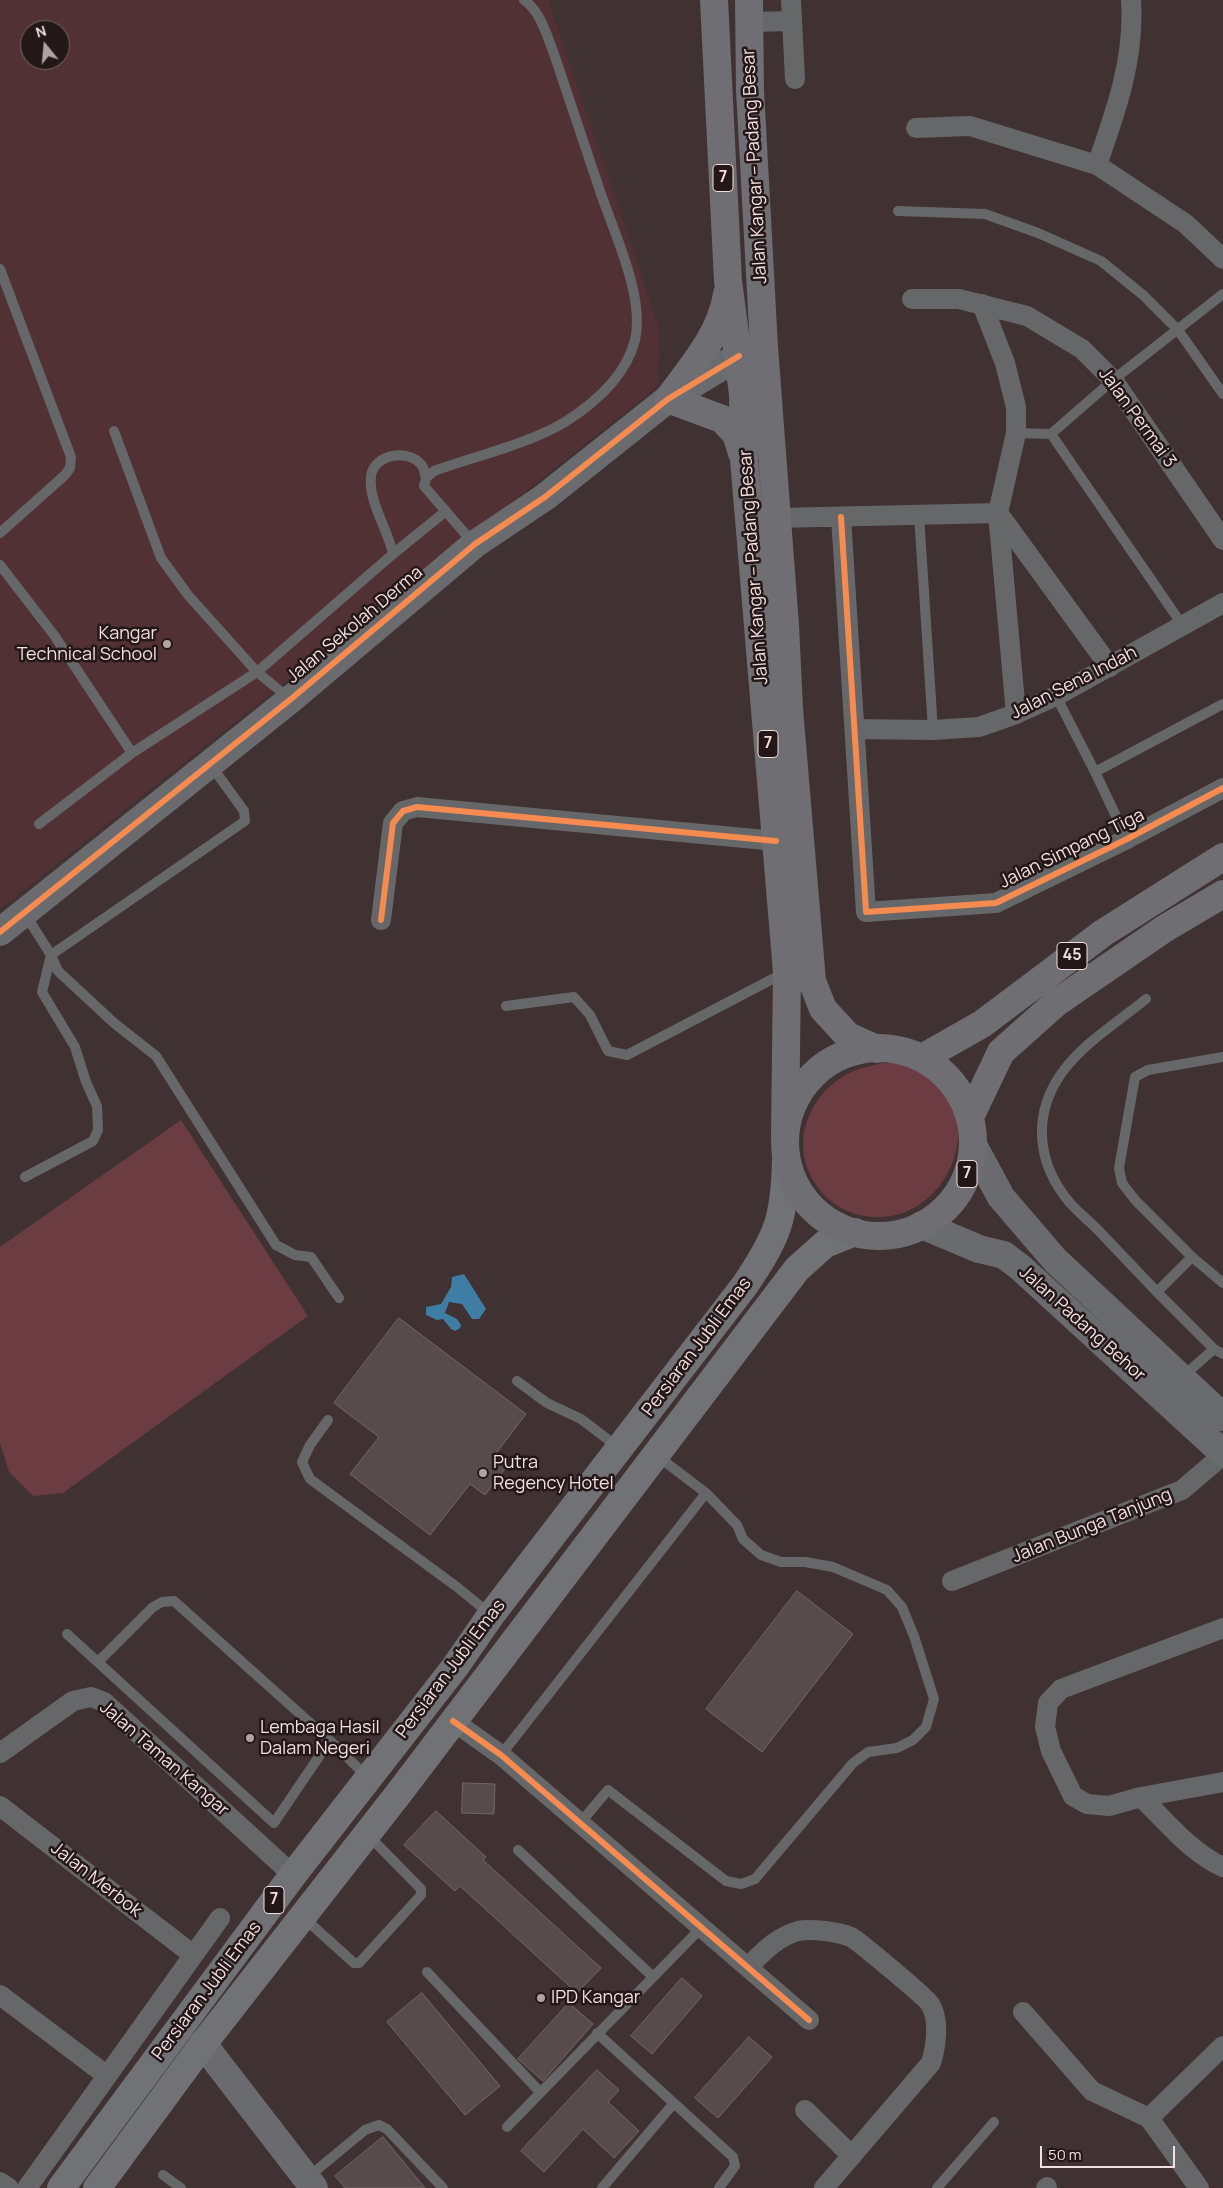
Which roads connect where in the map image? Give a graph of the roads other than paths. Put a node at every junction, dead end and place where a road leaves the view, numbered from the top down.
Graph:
1 (524, 0) edge
2 (790, 0) edge
3 (1131, 0) edge
4 (712, 1) edge
5 (749, 11) edge
6 (792, 22) junction
7 (795, 80) dead end
8 (916, 128) dead end
9 (1097, 165) junction
10 (898, 211) dead end
11 (1223, 259) edge
12 (0, 269) edge
13 (728, 281) junction
14 (1223, 294) edge
15 (912, 299) dead end
16 (982, 304) junction
17 (762, 308) junction
18 (1178, 330) junction
19 (739, 356) junction
20 (1113, 380) junction
21 (1223, 394) edge
22 (668, 399) junction
23 (769, 399) junction
24 (114, 431) dead end
25 (1016, 434) junction
26 (1051, 434) junction
27 (744, 460) junction
28 (426, 478) junction
29 (446, 511) junction
30 (998, 513) junction
31 (919, 515) junction
32 (841, 517) junction
33 (777, 518) junction
34 (0, 533) edge
35 (1223, 540) edge
36 (475, 544) junction
37 (394, 554) junction
38 (0, 566) edge
39 (1223, 603) edge
40 (1183, 626) junction
41 (1110, 667) junction
42 (258, 672) junction
43 (1056, 696) junction
44 (290, 699) junction
45 (1223, 704) edge
46 (1016, 714) junction
47 (855, 729) junction
48 (932, 730) junction
49 (132, 753) junction
50 (209, 764) junction
51 (1095, 772) junction
52 (1223, 788) edge
53 (39, 824) dead end
54 (1127, 839) junction
55 (776, 842) junction
56 (1223, 856) edge
57 (1223, 894) edge
58 (24, 913) junction
59 (381, 920) dead end
60 (0, 932) edge
61 (51, 955) junction
62 (787, 972) junction
63 (1146, 999) dead end
64 (506, 1006) dead end
65 (877, 1049) junction
66 (1223, 1057) edge
67 (922, 1058) junction
68 (970, 1117) junction
69 (973, 1145) junction
70 (785, 1146) junction
71 (25, 1177) dead end
72 (922, 1224) junction
73 (856, 1232) junction
74 (1192, 1257) junction
75 (1223, 1283) edge
76 (1157, 1292) junction
77 (339, 1298) dead end
78 (1218, 1352) edge
79 (1181, 1378) junction
80 (517, 1381) dead end
81 (1223, 1417) edge
82 (328, 1420) dead end
83 (620, 1449) junction
84 (1223, 1454) edge
85 (655, 1455) junction
86 (706, 1493) junction
87 (952, 1581) dead end
88 (491, 1616) junction
89 (1223, 1628) edge
90 (67, 1634) dead end
91 (518, 1635) junction
92 (98, 1662) junction
93 (453, 1721) junction
94 (338, 1748) junction
95 (0, 1753) edge
96 (500, 1755) junction
97 (368, 1778) junction
98 (1223, 1782) edge
99 (1141, 1797) junction
100 (0, 1806) edge
101 (580, 1823) junction
102 (367, 1835) junction
103 (518, 1850) dead end
104 (1223, 1867) edge
105 (293, 1875) junction
106 (303, 1917) junction
107 (220, 1918) dead end
108 (701, 1928) junction
109 (192, 1954) junction
110 (749, 1966) junction
111 (427, 1972) dead end
112 (652, 1976) junction
113 (0, 1995) edge
114 (1023, 2012) dead end
115 (809, 2020) dead end
116 (597, 2032) junction
117 (203, 2044) junction
118 (1223, 2046) edge
119 (106, 2075) junction
120 (540, 2092) junction
121 (674, 2103) junction
122 (805, 2110) dead end
123 (1149, 2118) junction
124 (994, 2122) dead end
125 (507, 2127) dead end
126 (852, 2156) junction
127 (163, 2175) dead end
128 (0, 2182) edge
129 (310, 2183) edge
130 (9, 2188) edge
131 (27, 2188) edge
132 (61, 2188) edge
133 (97, 2188) edge
134 (181, 2188) edge
135 (443, 2188) edge
136 (602, 2188) edge
137 (719, 2188) edge
138 (824, 2188) edge
139 (937, 2188) edge
140 (1199, 2188) edge

1 - 28 lane
2 - 6 street
3 - 9 street
4 - 13 highway, Jalan Kangar – Padang Besar / 7
5 - 6 street
5 - 17 highway, Jalan Kangar – Padang Besar / 7
6 - 7 street
8 - 9 street
9 - 11 street
10 - 18 lane
12 - 34 lane
13 - 19 highway, Jalan Kangar – Padang Besar / 7
13 - 22 highway
14 - 18 lane
15 - 16 street, Jalan Permai 3
16 - 20 street, Jalan Permai 3
16 - 25 street
17 - 19 highway
17 - 23 highway, Jalan Kangar – Padang Besar / 7
18 - 20 lane
18 - 21 lane
19 - 22 street, Jalan Sekolah Derma
19 - 23 highway
19 - 27 highway, Jalan Kangar – Padang Besar / 7
20 - 26 lane
20 - 35 street, Jalan Permai 3
22 - 27 highway
22 - 36 street, Jalan Sekolah Derma
23 - 33 highway, Jalan Kangar – Padang Besar / 7
24 - 42 lane
25 - 26 lane
25 - 30 street
26 - 40 lane
27 - 55 highway, Jalan Kangar – Padang Besar / 7
28 - 29 lane
28 - 37 lane
29 - 36 lane
29 - 37 lane
30 - 31 street
30 - 41 street
30 - 46 street
31 - 32 street
31 - 48 lane
32 - 33 street
32 - 47 street
33 - 65 highway, Jalan Kangar – Padang Besar / 7
36 - 44 street, Jalan Sekolah Derma
37 - 42 lane
38 - 49 lane
39 - 40 street, Jalan Sena Indah
40 - 41 street, Jalan Sena Indah
41 - 43 street, Jalan Sena Indah
42 - 44 lane
42 - 49 lane
43 - 46 street, Jalan Sena Indah
43 - 51 lane
44 - 50 street, Jalan Sekolah Derma
45 - 51 lane
46 - 48 street, Jalan Sena Indah
47 - 48 street, Jalan Sena Indah
47 - 54 street, Jalan Simpang Tiga
49 - 53 lane
50 - 58 street, Jalan Sekolah Derma
50 - 61 lane
51 - 54 lane
52 - 54 street, Jalan Simpang Tiga
55 - 59 street
55 - 62 highway, Jalan Kangar – Padang Besar / 7
56 - 67 highway, 45
57 - 68 highway, 45
58 - 60 street, Jalan Sekolah Derma
58 - 61 lane
61 - 71 lane
61 - 77 lane
62 - 64 lane
62 - 70 highway, Jalan Kangar – Padang Besar / 7
63 - 76 lane
65 - 67 highway, 7
65 - 70 highway, 7
66 - 74 lane
67 - 68 highway, 7
68 - 69 highway, 7
69 - 72 highway, 7
69 - 79 street, Jalan Padang Behor
70 - 73 highway, 7
70 - 83 main road, Persiaran Jubli Emas / 7
72 - 73 highway, 7
72 - 84 street, Jalan Padang Behor
73 - 85 main road, Persiaran Jubli Emas / 7
74 - 75 lane
74 - 76 lane
76 - 78 lane
78 - 79 lane
79 - 81 street, Jalan Padang Behor
80 - 83 lane
82 - 88 lane
83 - 88 main road, Persiaran Jubli Emas / 7
84 - 87 street, Jalan Bunga Tanjung
85 - 86 lane
85 - 91 main road, Persiaran Jubli Emas / 7
86 - 96 lane
86 - 101 lane
88 - 91 main road
88 - 97 main road, Persiaran Jubli Emas / 7
89 - 99 street
90 - 92 lane
91 - 93 main road, Persiaran Jubli Emas / 7
92 - 94 lane
92 - 94 lane
93 - 96 street
93 - 102 main road, Persiaran Jubli Emas / 7
94 - 97 lane
95 - 105 street, Jalan Taman Kangar
96 - 101 street
97 - 105 main road, Persiaran Jubli Emas / 7
98 - 99 street
99 - 104 street
100 - 109 street, Jalan Merbok
101 - 108 street
102 - 106 main road, Persiaran Jubli Emas / 7
102 - 106 lane
103 - 112 lane
105 - 132 main road, Persiaran Jubli Emas / 7
106 - 117 main road, Persiaran Jubli Emas / 7
107 - 109 street
108 - 110 street
108 - 112 lane
109 - 119 street
110 - 115 street
110 - 126 street
111 - 120 lane
112 - 116 lane
113 - 119 street
114 - 123 street
116 - 120 lane
116 - 121 lane
117 - 129 street
117 - 133 main road, Persiaran Jubli Emas / 7
118 - 123 street
119 - 131 street
120 - 125 lane
121 - 136 lane
121 - 137 lane
122 - 126 street
123 - 140 street
124 - 139 lane
126 - 138 street
127 - 134 lane
128 - 130 street
129 - 135 lane

